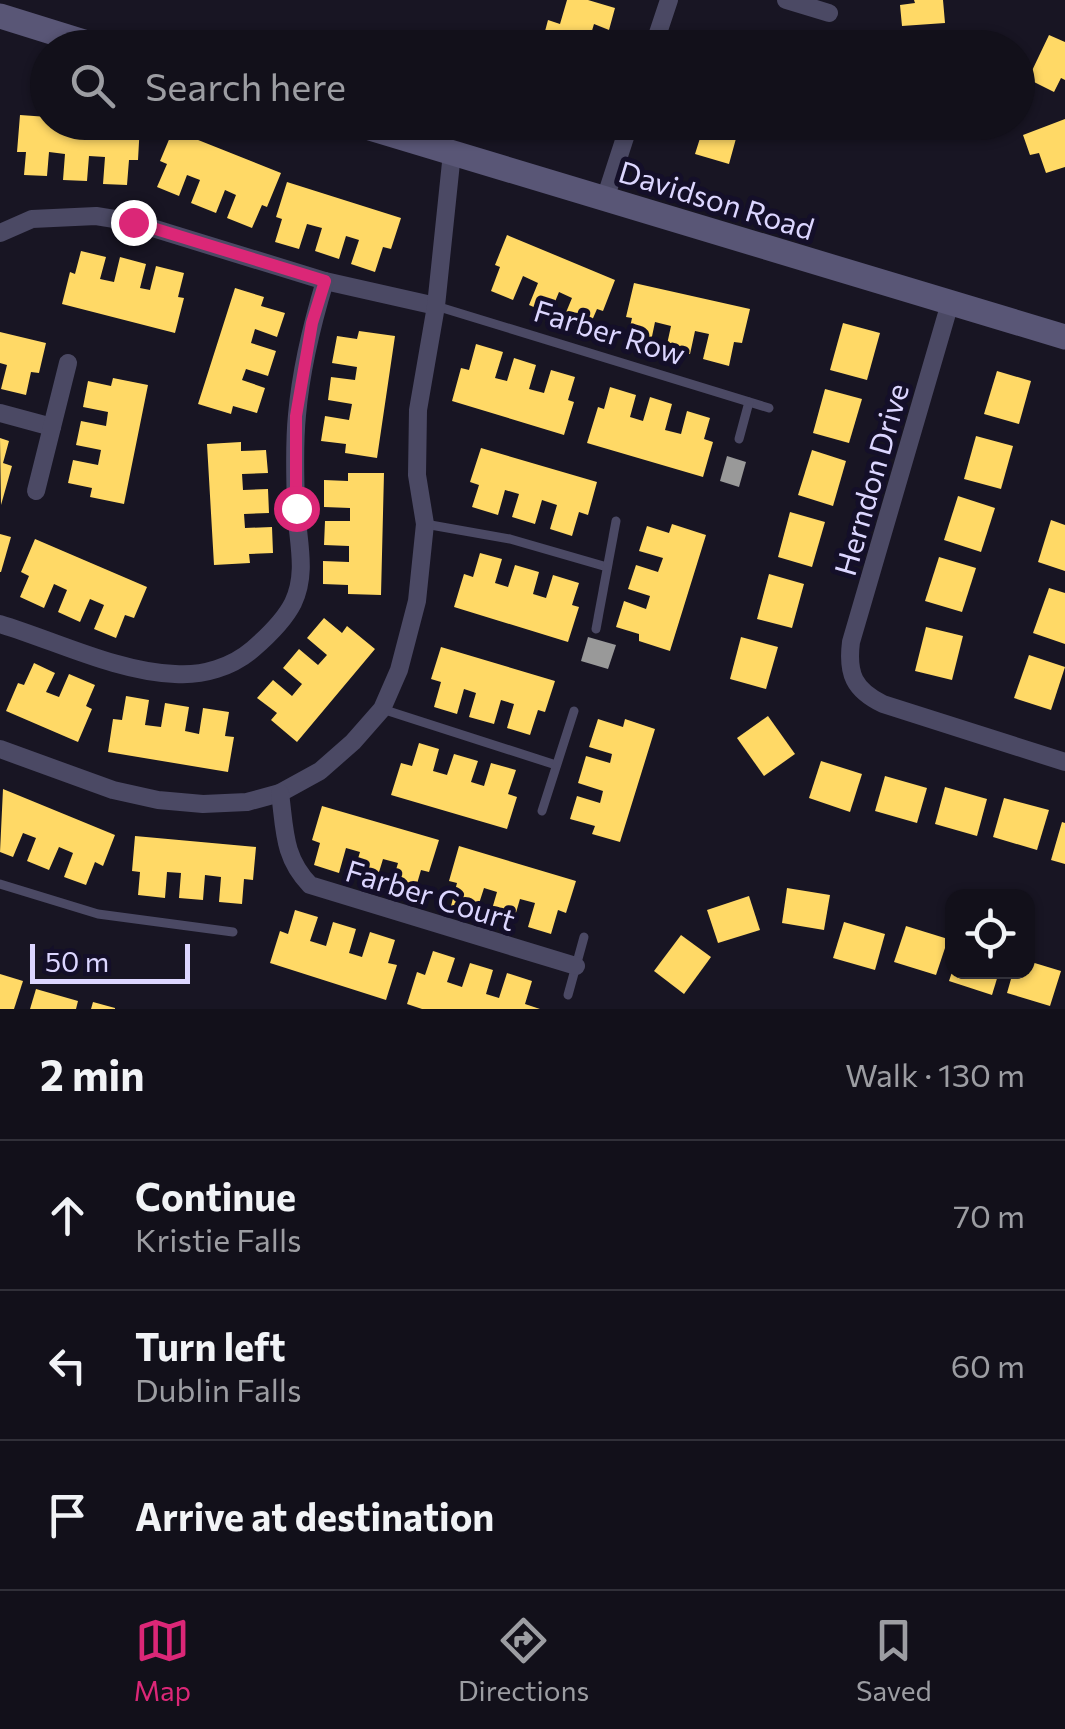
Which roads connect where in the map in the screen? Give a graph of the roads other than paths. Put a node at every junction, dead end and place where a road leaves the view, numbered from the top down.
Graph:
1 (668, 0) edge
2 (786, 0) edge
3 (830, 13) dead end
4 (0, 16) edge
5 (45, 30) edge
6 (659, 30) edge
7 (409, 140) edge
8 (624, 140) edge
9 (452, 153) junction
10 (605, 199) junction
11 (0, 233) edge
12 (325, 281) junction
13 (950, 303) junction
14 (436, 306) junction
15 (1065, 336) edge
16 (68, 363) dead end
17 (749, 402) junction
18 (770, 408) dead end
19 (0, 414) edge
20 (52, 426) junction
21 (739, 439) dead end
22 (36, 491) dead end
23 (616, 521) dead end
24 (426, 524) junction
25 (607, 568) junction
26 (0, 624) edge
27 (596, 629) dead end
28 (382, 709) junction
29 (574, 711) dead end
30 (0, 749) edge
31 (1065, 762) edge
32 (556, 766) junction
33 (280, 793) junction
34 (542, 811) dead end
35 (0, 884) edge
36 (233, 932) dead end
37 (584, 937) dead end
38 (576, 966) junction
39 (568, 995) dead end

1 - 6 street
2 - 3 street
4 - 5 main road
7 - 9 main road, Davidson Road
8 - 10 street
9 - 10 main road, Davidson Road
9 - 14 street
10 - 13 main road, Davidson Road
11 - 12 street
12 - 14 street
12 - 26 street
13 - 15 main road, Davidson Road
13 - 31 street, Herndon Drive
14 - 17 lane, Farber Row
14 - 24 street
16 - 20 street
17 - 18 lane, Farber Row
17 - 21 lane
19 - 20 street
20 - 22 street
23 - 25 lane
24 - 25 lane
24 - 28 street
25 - 27 lane
28 - 32 lane
28 - 33 street
29 - 32 lane
30 - 33 street
32 - 34 lane
33 - 38 street, Farber Court
35 - 36 lane
37 - 38 lane
38 - 39 lane

